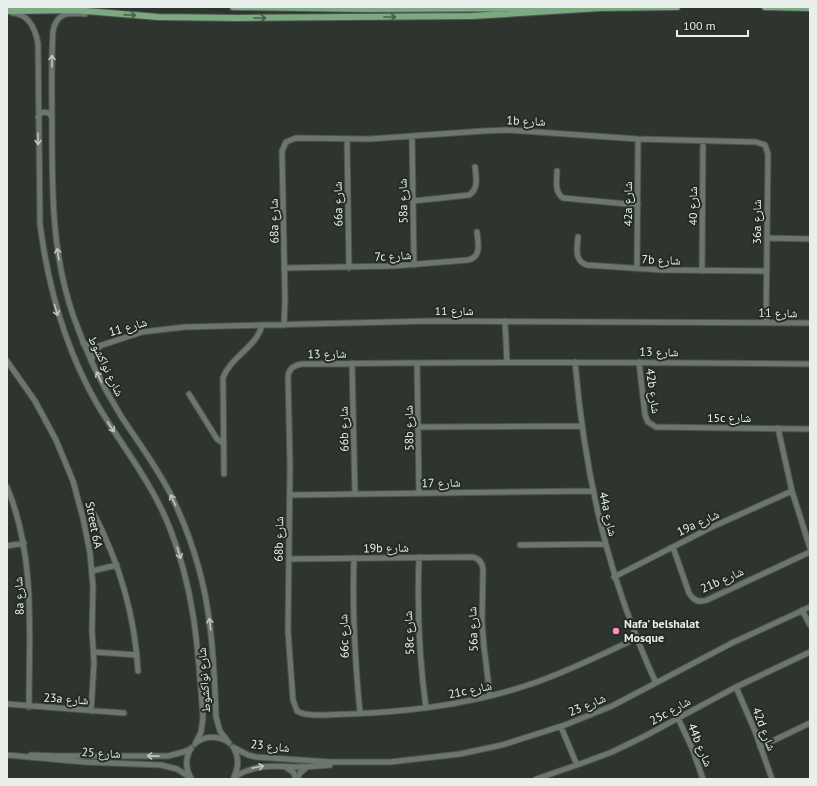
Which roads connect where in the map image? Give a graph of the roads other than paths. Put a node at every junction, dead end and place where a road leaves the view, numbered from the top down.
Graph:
1 (233, 7) edge
2 (677, 7) edge
3 (765, 7) edge
4 (600, 8) junction
5 (810, 8) edge
6 (7, 12) edge
7 (99, 13) junction
8 (38, 118) junction
9 (52, 119) junction
10 (412, 136) junction
11 (347, 139) junction
12 (638, 139) junction
13 (703, 141) junction
14 (286, 142) joint
15 (765, 145) joint
16 (475, 167) dead end
17 (557, 171) dead end
18 (413, 201) junction
19 (638, 205) junction
20 (477, 232) dead end
21 (578, 237) dead end
22 (767, 238) junction
23 (810, 239) edge
24 (414, 265) junction
25 (284, 268) junction
26 (349, 268) junction
27 (637, 269) junction
28 (702, 271) junction
29 (767, 271) junction
30 (507, 321) junction
31 (768, 323) junction
32 (810, 323) edge
33 (286, 324) junction
34 (262, 325) junction
35 (83, 342) junction
36 (100, 346) junction
37 (7, 361) edge
38 (91, 361) junction
39 (507, 362) junction
40 (575, 362) junction
41 (639, 362) junction
42 (352, 363) junction
43 (417, 363) junction
44 (810, 364) edge
45 (292, 367) joint
46 (189, 394) dead end
47 (648, 422) joint
48 (582, 426) junction
49 (419, 427) junction
50 (778, 428) junction
51 (810, 429) edge
52 (224, 444) junction
53 (224, 474) dead end
54 (7, 487) edge
55 (592, 491) junction
56 (792, 492) junction
57 (419, 493) junction
58 (355, 494) junction
59 (290, 495) junction
60 (93, 512) dead end
61 (24, 543) junction
62 (605, 544) junction
63 (520, 545) dead end
64 (7, 546) edge
65 (672, 546) junction
66 (810, 548) edge
67 (810, 552) edge
68 (419, 557) junction
69 (354, 558) junction
70 (289, 559) junction
71 (481, 562) joint
72 (117, 565) junction
73 (92, 570) junction
74 (614, 577) junction
75 (806, 609) edge
76 (810, 619) edge
77 (810, 625) edge
78 (637, 638) junction
79 (94, 652) junction
80 (810, 652) edge
81 (136, 655) junction
82 (138, 671) dead end
83 (658, 682) junction
84 (736, 687) junction
85 (490, 696) junction
86 (7, 704) edge
87 (29, 707) junction
88 (426, 708) junction
89 (91, 711) junction
90 (298, 711) joint
91 (360, 713) junction
92 (124, 714) dead end
93 (678, 718) junction
94 (810, 723) edge
95 (563, 726) junction
96 (229, 743) junction
97 (194, 744) junction
98 (760, 747) junction
99 (233, 748) junction
100 (190, 749) junction
101 (7, 754) edge
102 (354, 763) junction
103 (577, 765) junction
104 (284, 766) junction
105 (307, 767) junction
106 (233, 778) edge
107 (192, 779) edge
108 (297, 779) edge
109 (538, 779) edge
110 (703, 779) edge
111 (772, 779) edge

1 - 4 main road
2 - 4 main road
3 - 5 main road
7 -> 4 main road
6 - 7 main road
6 - 8 street, شارع نواكشوط
9 -> 7 street, شارع نواكشوط
8 - 9 street
8 -> 97 street, شارع نواكشوط
35 -> 9 street, شارع نواكشوط
10 - 11 street, 1b شارع
10 - 12 street, 1b شارع
10 - 18 street, 58a شارع
11 - 14 street, 1b شارع
11 - 26 street, 66a شارع
12 - 13 street, 1b شارع
12 - 19 street, 42a شارع
13 - 15 street, 1b شارع
13 - 28 street, شارع 40
14 - 25 street, 68a شارع
15 - 22 street, 36a شارع
16 - 18 street
17 - 19 street
18 - 24 street, 58a شارع
19 - 27 street, 42a شارع
20 - 24 street, 7c شارع
21 - 27 street, 7b شارع
22 - 23 street
22 - 29 street, 36a شارع
24 - 26 street, 7c شارع
25 - 26 street, 7c شارع
25 - 33 street, 68a شارع
27 - 28 street, 7b شارع
28 - 29 street, 7b شارع
29 - 31 street, 36a شارع
30 - 31 street, شارع 11
30 - 33 street, شارع 11
30 - 39 street
31 - 32 street, شارع 11
33 - 34 street, شارع 11
34 - 36 street, شارع 11
34 - 52 street
35 - 36 street, شارع 11
35 - 38 street, شارع نواكشوط
36 - 38 street, شارع 11
37 - 73 street, Street 6A
96 -> 38 street, شارع نواكشوط
39 - 40 street, شارع 13
39 - 43 street, شارع 13
40 - 41 street, شارع 13
40 - 48 street, 44a شارع
41 - 44 street, شارع 13
41 - 47 street, 42b شارع
42 - 43 street, شارع 13
42 - 45 street, شارع 13
42 - 58 street, 66b شارع
43 - 49 street, 58b شارع
45 - 59 street, 68b شارع
46 - 52 street
47 - 50 street, 15c شارع
48 - 49 street
48 - 55 street, 44a شارع
49 - 57 street, 58b شارع
50 - 51 street, 15c شارع
50 - 56 street
52 - 53 street
54 - 61 street, 8a شارع
55 - 57 street, شارع 17
55 - 62 street, 44a شارع
56 - 65 street, 19a شارع
56 - 66 street
57 - 58 street, شارع 17
58 - 59 street, شارع 17
59 - 70 street, 68b شارع
60 - 72 street
61 - 64 street
61 - 87 street, 8a شارع
62 - 63 street
62 - 74 street, 44a شارع
65 - 67 street, 21b شارع
65 - 74 street, 19a شارع
68 - 69 street, 19b شارع
68 - 71 street, 19b شارع
68 - 88 street, 58c شارع
69 - 70 street, 19b شارع
69 - 91 street, 66c شارع
70 - 90 street, 68b شارع
71 - 85 street, 56a شارع
72 - 73 street
72 - 81 street
73 - 79 street, Street 6A
74 - 78 street, 44a شارع
75 - 76 street
75 - 77 street
75 - 83 street, شارع 23
78 - 83 street, 44a شارع
78 - 85 street, 21c شارع
79 - 81 street
79 - 89 street, Street 6A
80 - 84 street, 25c شارع
81 - 82 street
83 - 95 street, شارع 23
84 - 93 street, 25c شارع
84 - 98 street, 42d شارع
85 - 88 street, 21c شارع
86 - 87 street, 23a شارع
87 - 89 street, 23a شارع
88 - 91 street, 21c شارع
89 - 92 street, 23a شارع
90 - 91 street, 21c شارع
93 - 103 street, 25c شارع
93 - 110 street, 44b شارع
94 - 98 street
95 - 102 street, شارع 23
95 - 103 street
96 - 97 street
96 - 99 street, شارع نواكشوط
97 - 100 street, شارع نواكشوط
98 - 111 street, 42d شارع
99 - 102 street, شارع 23
99 - 106 street
100 -> 101 street, شارع 25
100 - 107 street
101 - 107 street, شارع 25
102 - 105 street, شارع 23
103 - 109 street, 25c شارع
104 - 105 street, شارع 23
106 -> 104 street, شارع 23
104 - 108 street
105 - 108 street

